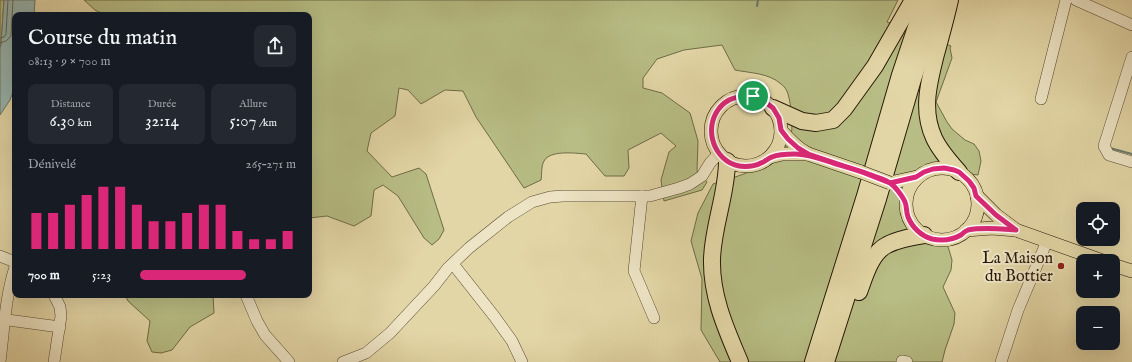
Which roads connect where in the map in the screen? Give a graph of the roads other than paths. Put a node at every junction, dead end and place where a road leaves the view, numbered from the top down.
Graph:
1 (914, 0) edge
2 (925, 0) edge
3 (938, 0) edge
4 (950, 0) edge
5 (1066, 0) edge
6 (1076, 0) edge
7 (1132, 25) edge
8 (1132, 56) edge
9 (1041, 99) dead end
10 (773, 108) junction
11 (781, 130) junction
12 (808, 154) junction
13 (723, 157) junction
14 (770, 158) junction
15 (1132, 162) edge
16 (959, 172) junction
17 (916, 177) junction
18 (890, 183) junction
19 (642, 196) junction
20 (976, 196) junction
21 (906, 203) junction
22 (966, 230) junction
23 (1016, 230) junction
24 (924, 235) junction
25 (1047, 241) junction
26 (1083, 254) edge
27 (0, 256) edge
28 (12, 261) edge
29 (453, 264) junction
30 (1120, 267) edge
31 (1132, 271) edge
32 (12, 276) edge
33 (56, 298) edge
34 (247, 298) edge
35 (654, 318) dead end
36 (2, 319) edge
37 (60, 327) junction
38 (368, 358) edge
39 (0, 362) edge
40 (54, 362) edge
41 (289, 362) edge
42 (343, 362) edge
43 (522, 362) edge
44 (740, 362) edge
45 (813, 362) edge
46 (826, 362) edge
47 (835, 362) edge
48 (1001, 362) edge

1 - 10 highway
2 - 45 highway
3 - 46 highway
4 - 16 highway
5 - 9 street
6 - 7 street
8 - 15 street
10 - 11 main road
10 - 13 main road
11 - 12 main road
11 - 14 main road
12 - 14 main road
12 - 18 main road, bridge
13 - 14 main road
13 - 19 street
13 - 44 highway
16 - 17 main road
16 - 20 main road
17 - 18 main road
17 - 21 main road
18 - 21 main road
19 - 29 street
19 - 35 street
20 - 22 main road
20 - 23 main road
21 - 24 main road
22 - 23 main road
22 - 24 main road
23 - 25 main road
24 - 47 highway
25 - 26 main road
25 - 48 street
27 - 28 street
29 - 38 street
29 - 43 street
30 - 31 main road
32 - 36 street
33 - 37 street
34 - 41 street
36 - 37 street
36 - 39 street
37 - 40 street
38 - 42 street

